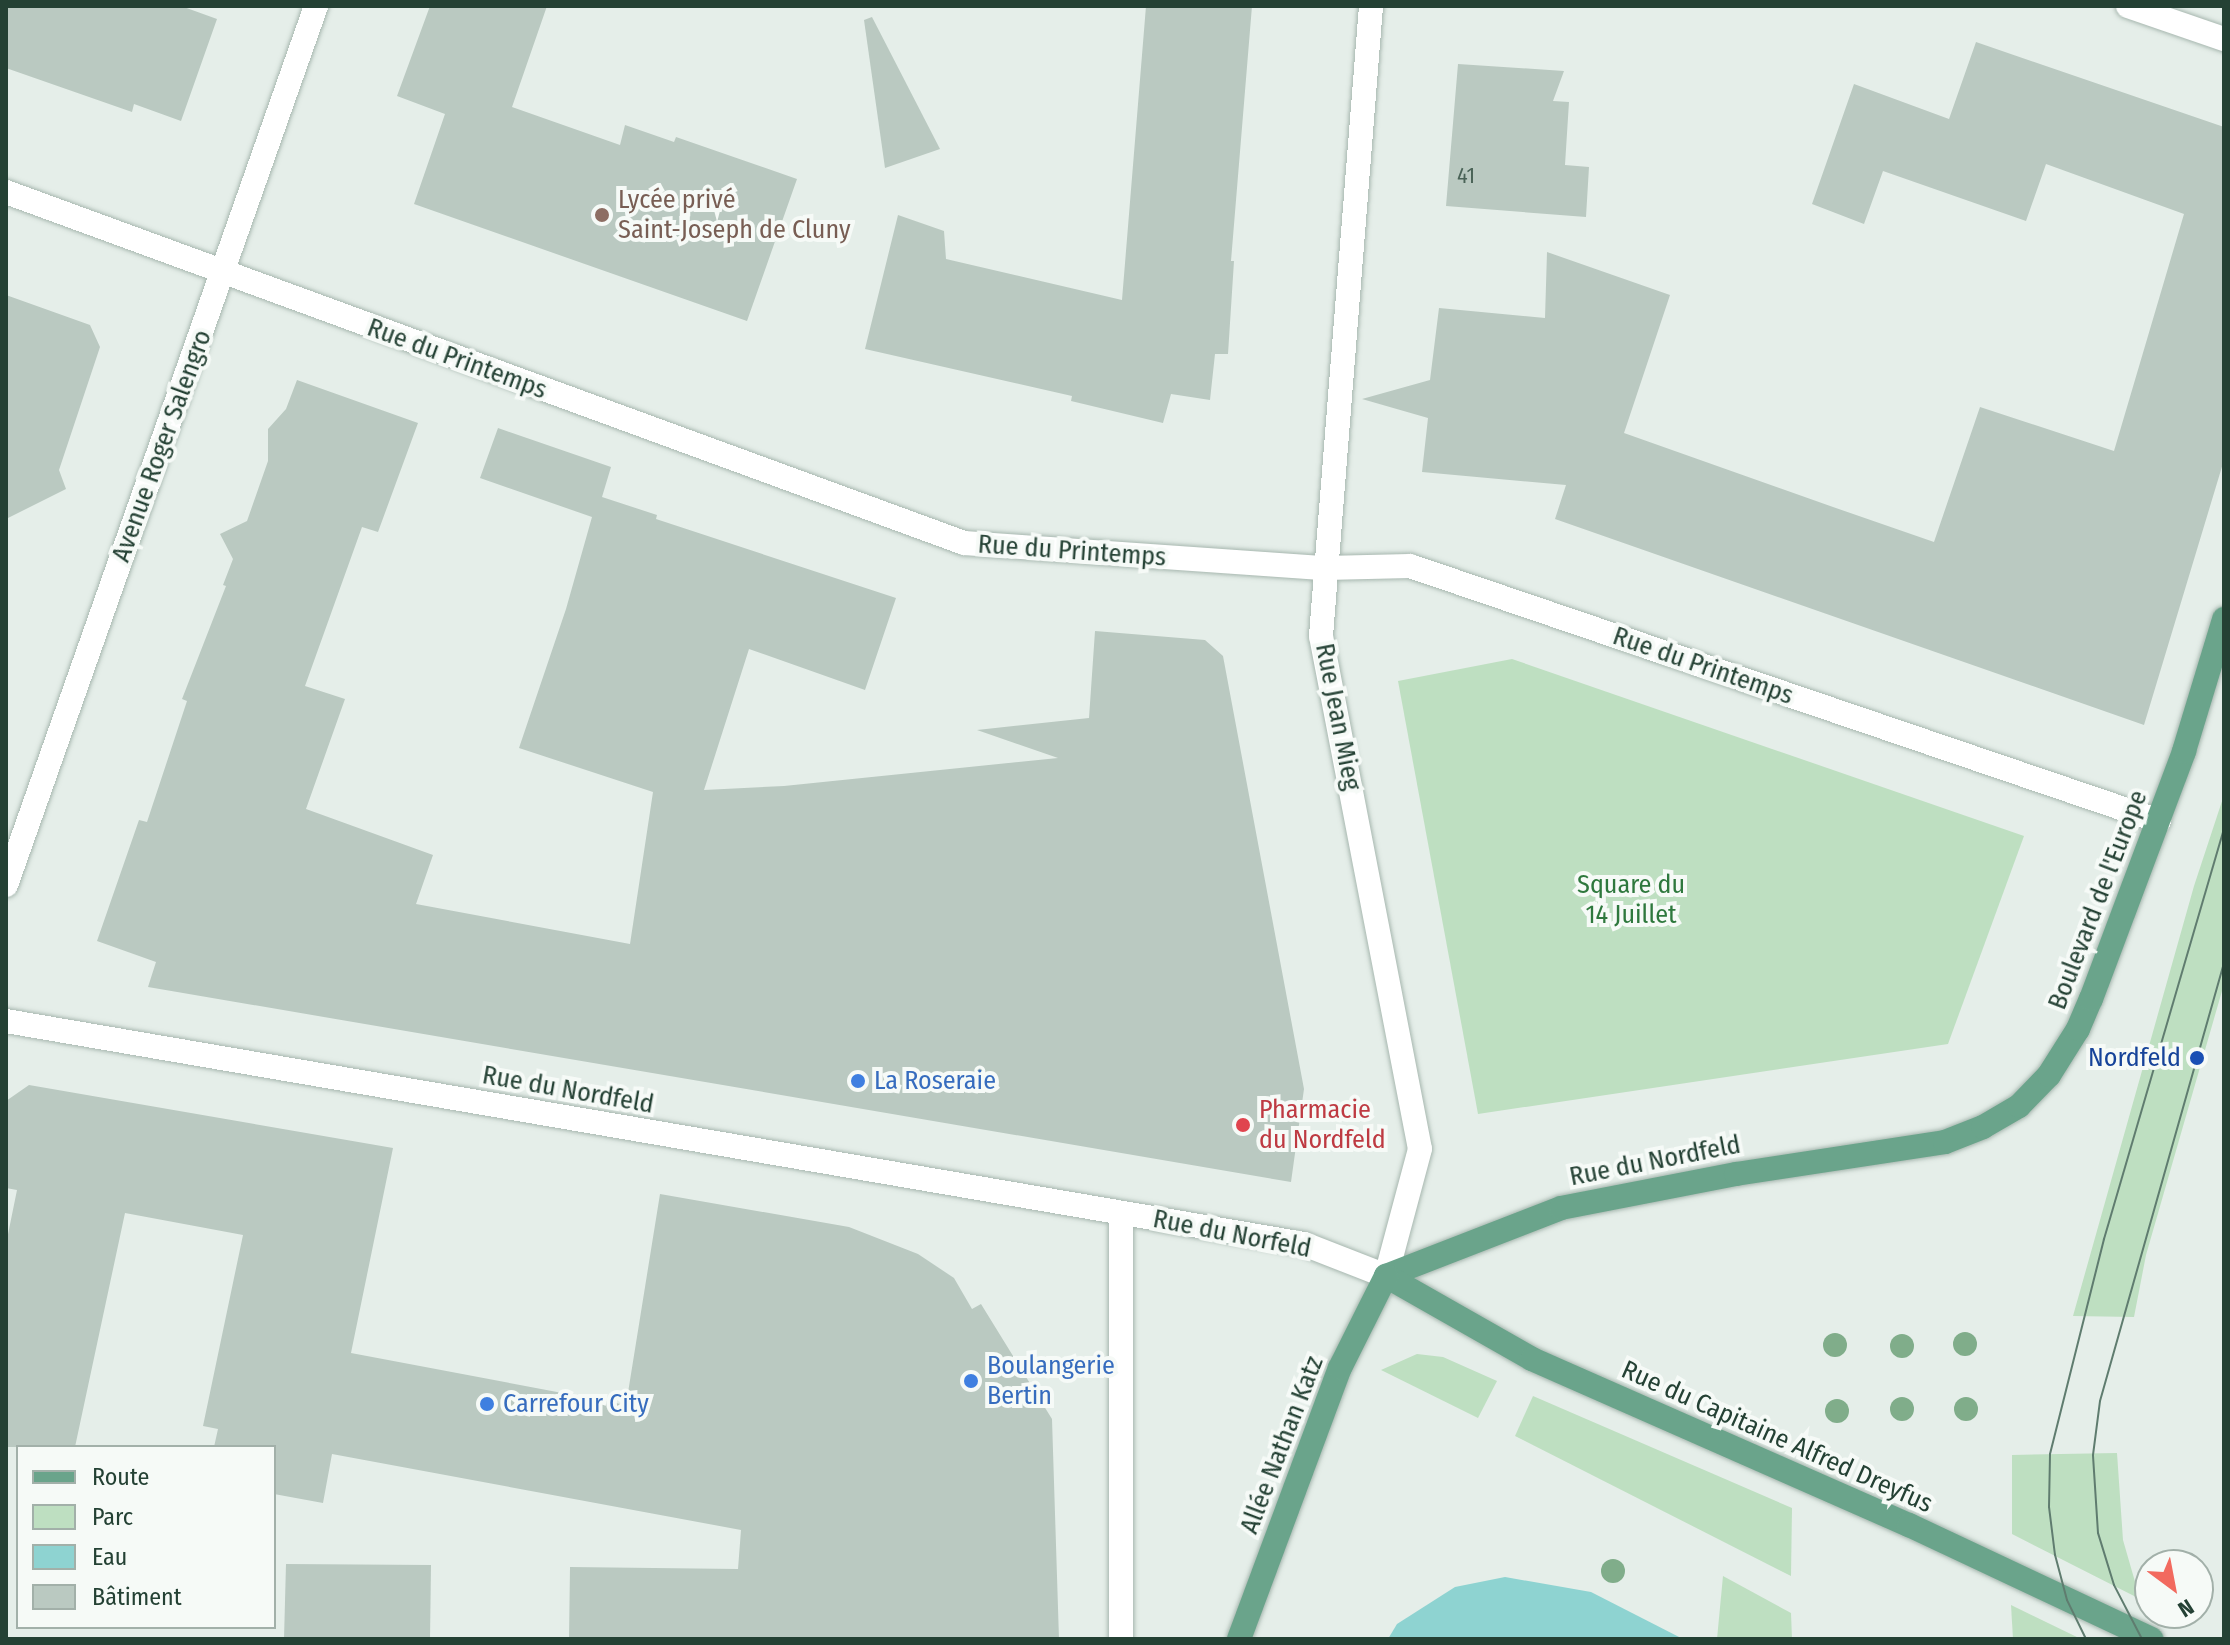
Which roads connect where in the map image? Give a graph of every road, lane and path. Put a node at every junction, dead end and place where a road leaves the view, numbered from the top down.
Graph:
1 (316, 6) edge
2 (1371, 6) edge
3 (2128, 6) edge
4 (2224, 39) edge
5 (6, 192) edge
6 (224, 274) junction
7 (1325, 568) junction
8 (2224, 619) edge
9 (2159, 821) junction
10 (6, 885) edge
11 (6, 1021) edge
12 (1945, 1142) joint
13 (1121, 1213) junction
14 (1386, 1276) junction
15 (1121, 1639) edge
16 (1239, 1639) edge
17 (2151, 1639) edge

1 - 6 street, Avenue Roger Salengro
2 - 7 street, Rue Jean Mieg
3 - 4 street
5 - 6 street, Rue du Printemps
6 - 7 street, Rue du Printemps
6 - 10 street, Avenue Roger Salengro
7 - 9 street, Rue du Printemps
7 - 14 street, Rue Jean Mieg
8 - 9 main road, Boulevard de l'Europe
9 - 12 main road, Boulevard de l'Europe
11 - 13 street, Rue du Nordfeld
12 - 14 main road, Rue du Nordfeld
13 - 14 street, Rue du Norfeld
13 - 15 street
14 - 16 main road, Allée Nathan Katz
14 - 17 main road, Rue du Capitaine Alfred Dreyfus

